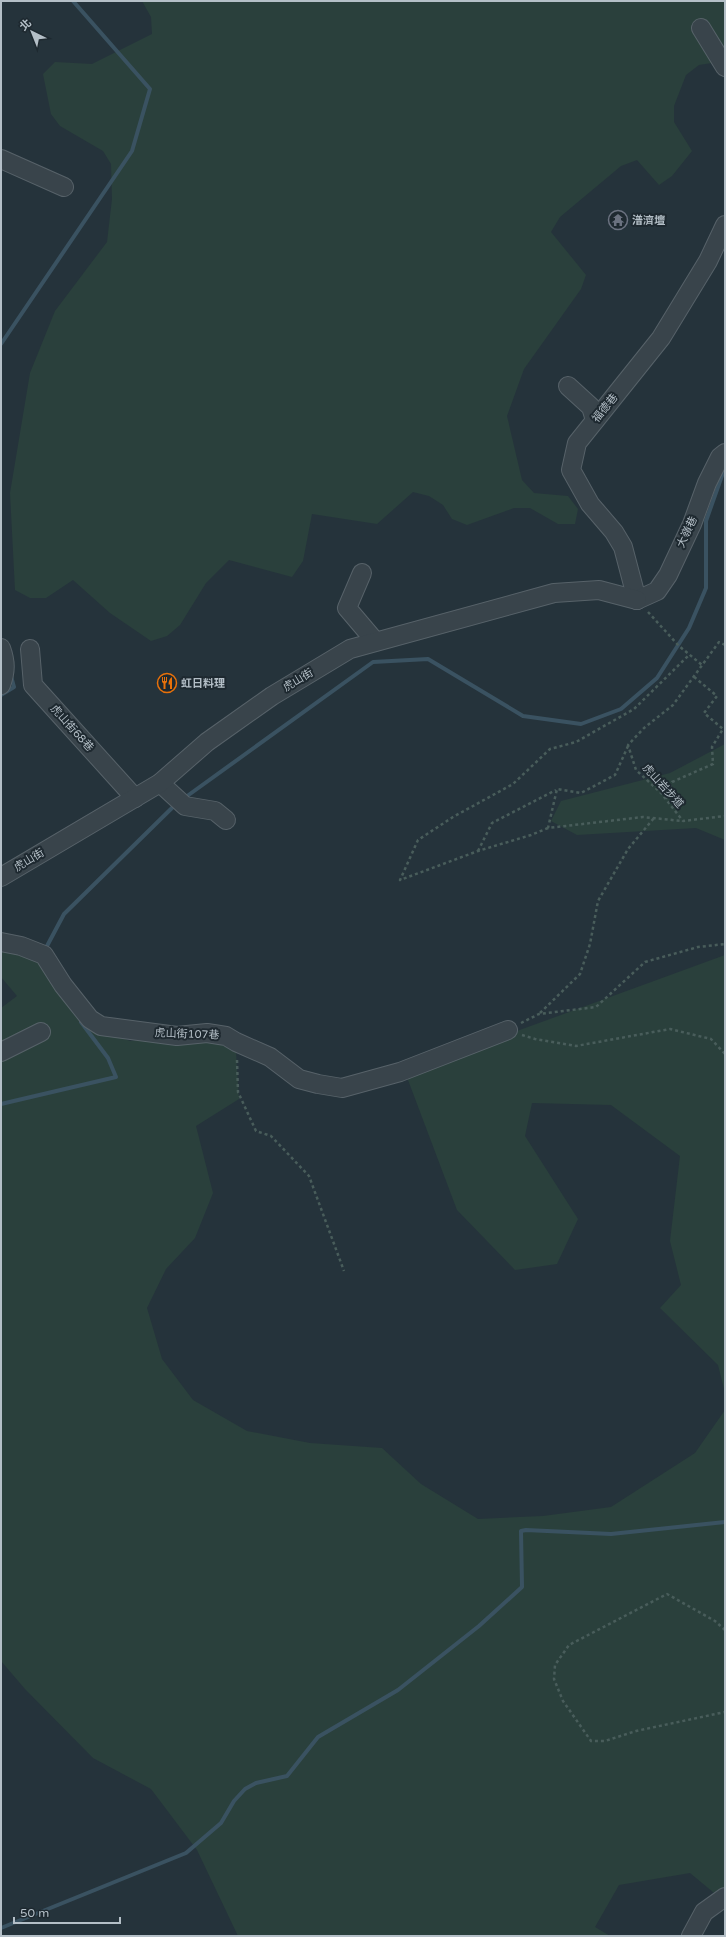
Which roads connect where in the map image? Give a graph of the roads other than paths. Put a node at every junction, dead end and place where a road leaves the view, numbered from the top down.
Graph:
1 (702, 28) dead end
2 (725, 67) edge
3 (1, 159) edge
4 (64, 187) dead end
5 (725, 225) edge
6 (568, 386) dead end
7 (595, 420) junction
8 (725, 453) edge
9 (362, 573) dead end
10 (637, 600) junction
11 (376, 641) junction
12 (1, 648) edge
13 (30, 649) dead end
14 (1, 685) edge
15 (160, 783) junction
16 (135, 798) junction
17 (226, 820) dead end
18 (1, 877) edge
19 (1, 942) edge
20 (508, 1030) road end
21 (41, 1032) dead end
22 (1, 1052) edge
23 (725, 1897) edge
24 (691, 1936) edge

1 - 2 street
3 - 4 street
5 - 7 street, 福德巷
6 - 7 street
7 - 10 street, 福德巷
8 - 10 street, 大嶺巷
9 - 11 street
10 - 11 street, 虎山街
11 - 15 street, 虎山街
12 - 14 street
13 - 16 street, 虎山街68巷
15 - 16 street, 虎山街
15 - 17 street
16 - 18 street, 虎山街
19 - 20 street, 虎山街107巷
21 - 22 street
23 - 24 street

